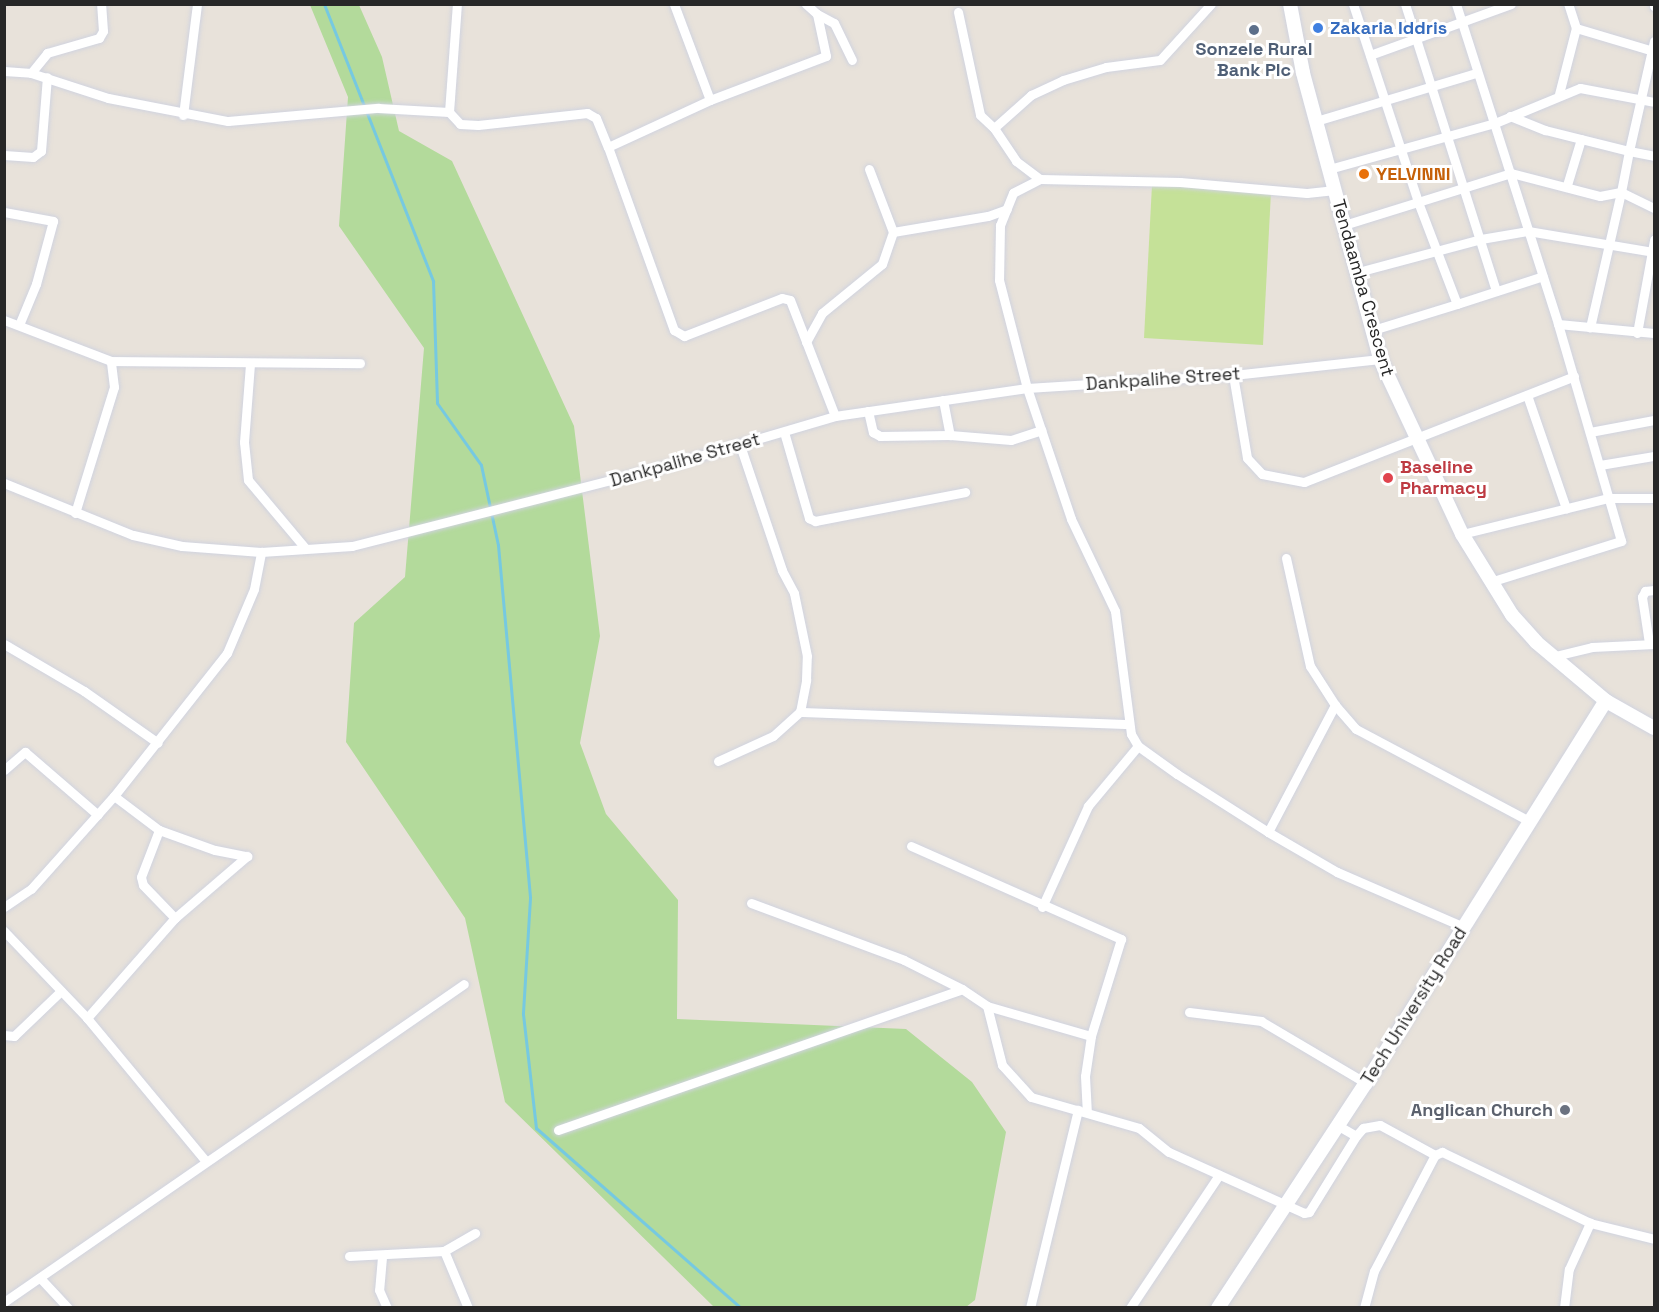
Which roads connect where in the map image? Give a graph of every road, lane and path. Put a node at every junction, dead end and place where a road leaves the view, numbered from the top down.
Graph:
1 (101, 4) edge
2 (198, 4) edge
3 (457, 4) edge
4 (674, 4) edge
5 (806, 4) edge
6 (1211, 4) edge
7 (1290, 4) edge
8 (1353, 4) edge
9 (1405, 4) edge
10 (1456, 4) edge
11 (1511, 4) edge
12 (1568, 4) edge
13 (958, 12) dead end
14 (817, 14) junction
15 (1461, 21) junction
16 (1576, 28) junction
17 (1415, 36) junction
18 (1652, 45) edge
19 (1370, 55) junction
20 (852, 60) dead end
21 (4, 71) edge
22 (31, 73) junction
23 (1476, 73) junction
24 (47, 77) junction
25 (1432, 86) junction
26 (1558, 94) junction
27 (710, 100) junction
28 (1641, 100) junction
29 (1385, 101) junction
30 (1654, 102) edge
31 (449, 112) junction
32 (183, 115) junction
33 (1510, 116) junction
34 (1316, 121) junction
35 (1495, 123) junction
36 (994, 128) junction
37 (1448, 136) junction
38 (1581, 139) junction
39 (608, 147) junction
40 (1401, 149) junction
41 (1629, 151) junction
42 (4, 155) edge
43 (1654, 156) edge
44 (869, 169) dead end
45 (1329, 169) junction
46 (1511, 173) junction
47 (1040, 179) junction
48 (1567, 185) junction
49 (1464, 188) junction
50 (1335, 190) junction
51 (1621, 192) junction
52 (1418, 202) junction
53 (1654, 208) edge
54 (1007, 209) junction
55 (4, 212) edge
56 (1344, 225) junction
57 (1528, 231) junction
58 (893, 232) junction
59 (1481, 239) junction
60 (1654, 240) edge
61 (1608, 244) junction
62 (1438, 251) junction
63 (1653, 252) edge
64 (1358, 272) junction
65 (1543, 276) junction
66 (1496, 291) junction
67 (1457, 304) junction
68 (4, 320) edge
69 (1558, 324) junction
70 (19, 325) junction
71 (1590, 327) junction
72 (1373, 330) junction
73 (1637, 333) junction
74 (1654, 333) edge
75 (806, 342) junction
76 (1380, 359) junction
77 (111, 361) junction
78 (360, 363) dead end
79 (250, 364) junction
80 (1233, 375) junction
81 (1574, 376) junction
82 (1027, 388) junction
83 (1527, 394) junction
84 (943, 400) junction
85 (868, 411) junction
86 (835, 416) junction
87 (1654, 420) edge
88 (1041, 430) junction
89 (784, 432) junction
90 (1590, 432) junction
91 (950, 435) junction
92 (1418, 437) junction
93 (740, 445) junction
94 (1654, 456) edge
95 (1600, 465) junction
96 (4, 483) edge
97 (965, 492) dead end
98 (1609, 498) junction
99 (1654, 498) edge
100 (1566, 508) junction
101 (75, 513) junction
102 (1462, 534) junction
103 (305, 548) junction
104 (261, 552) junction
105 (1286, 558) dead end
106 (1490, 582) junction
107 (1654, 590) edge
108 (4, 644) edge
109 (1652, 644) edge
110 (1551, 657) junction
111 (1606, 701) junction
112 (1335, 705) junction
113 (800, 712) junction
114 (1127, 724) junction
115 (1654, 728) edge
116 (158, 743) junction
117 (1137, 746) junction
118 (718, 761) dead end
119 (4, 770) edge
120 (114, 796) junction
121 (98, 815) junction
122 (1531, 822) junction
123 (159, 830) junction
124 (1268, 832) junction
125 (911, 846) dead end
126 (751, 903) dead end
127 (4, 907) edge
128 (1042, 907) junction
129 (175, 918) junction
130 (1464, 927) junction
131 (4, 931) edge
132 (464, 984) dead end
133 (962, 989) junction
134 (62, 991) junction
135 (987, 1006) junction
136 (1189, 1012) dead end
137 (87, 1018) junction
138 (4, 1035) edge
139 (1091, 1036) junction
140 (1366, 1083) junction
141 (1083, 1111) junction
142 (1337, 1125) junction
143 (558, 1130) dead end
144 (1356, 1136) junction
145 (1435, 1155) junction
146 (205, 1160) junction
147 (1219, 1175) junction
148 (1285, 1204) junction
149 (1590, 1223) junction
150 (476, 1233) dead end
151 (1654, 1239) edge
152 (444, 1251) junction
153 (349, 1256) dead end
154 (382, 1257) junction
155 (42, 1279) junction
156 (4, 1302) edge
157 (68, 1308) edge
158 (387, 1308) edge
159 (468, 1308) edge
160 (1030, 1308) edge
161 (1130, 1308) edge
162 (1218, 1308) edge
163 (1364, 1308) edge
164 (1564, 1308) edge

1 - 22 street
2 - 32 street
3 - 31 street
4 - 27 street
5 - 14 street
6 - 36 street
7 - 34 street, Tendaamba Crescent
8 - 19 street
9 - 17 street
10 - 15 street
11 - 15 street
12 - 16 street
13 - 36 street
14 - 20 street
14 - 27 street
15 - 17 street
15 - 23 street
16 - 18 street
16 - 26 street
17 - 19 street
17 - 25 street
18 - 28 street
19 - 29 street
21 - 22 street
22 - 24 street
23 - 25 street
23 - 35 street
24 - 32 street
24 - 42 street
25 - 29 street
25 - 37 street
26 - 28 street
26 - 33 street
27 - 39 street
28 - 30 street
28 - 41 street
29 - 34 street
29 - 40 street
31 - 32 street
31 - 39 street
33 - 35 street
33 - 38 street
34 - 45 street, Tendaamba Crescent
35 - 37 street
35 - 46 street
36 - 47 street
37 - 40 street
37 - 49 street
38 - 41 street
38 - 48 street
39 - 75 street
40 - 45 street
40 - 52 street
41 - 43 street
41 - 51 street
44 - 58 street
45 - 50 street, Tendaamba Crescent
46 - 48 street
46 - 49 street
46 - 57 street
47 - 50 street
47 - 54 street
48 - 51 street
49 - 52 street
49 - 59 street
50 - 56 street, Tendaamba Crescent
51 - 53 street
51 - 61 street
52 - 56 street
52 - 62 street
54 - 58 street
54 - 82 street
55 - 70 street
56 - 64 street, Tendaamba Crescent
57 - 59 street
57 - 61 street
57 - 65 street
58 - 75 street
59 - 62 street
59 - 66 street
60 - 63 street
61 - 63 street
61 - 71 street
62 - 64 street
62 - 67 street
63 - 73 street
64 - 72 street, Tendaamba Crescent
65 - 66 street
65 - 69 street
66 - 67 street
67 - 72 street
68 - 70 street
69 - 71 street
69 - 81 street
70 - 77 street
71 - 73 street
72 - 76 street, Tendaamba Crescent
73 - 74 street
75 - 86 street
76 - 80 street, Dankpalihe Street
76 - 92 street, Tendaamba Crescent
77 - 79 street
77 - 101 street
78 - 79 street
79 - 103 street
80 - 82 street, Dankpalihe Street
80 - 92 street
81 - 83 street
81 - 90 street
82 - 84 street, Dankpalihe Street
82 - 88 street
83 - 92 street
83 - 100 street
84 - 85 street, Dankpalihe Street
84 - 91 street
85 - 86 street, Dankpalihe Street
85 - 91 street
86 - 89 street, Dankpalihe Street
87 - 90 street
88 - 91 street
88 - 114 street
89 - 93 street, Dankpalihe Street
89 - 97 street
90 - 95 street
92 - 102 street, Tendaamba Crescent
93 - 103 street, Dankpalihe Street
93 - 113 street
94 - 95 street
95 - 98 street
96 - 101 street, Dankpalihe Street
98 - 99 street
98 - 100 street
98 - 106 street
100 - 102 street
101 - 104 street, Dankpalihe Street
102 - 106 street, Tendaamba Crescent
103 - 104 street, Dankpalihe Street
104 - 116 street
105 - 112 street
106 - 110 street, Tendaamba Crescent
107 - 109 street
108 - 116 street
109 - 110 street
110 - 111 street, Tendaamba Crescent
111 - 115 street, Tendaamba Crescent
111 - 122 street, Tech University Road
112 - 122 street
112 - 124 street
113 - 114 street
113 - 118 street
114 - 117 street
116 - 120 street
117 - 124 street
117 - 128 street
119 - 121 street
120 - 121 street
120 - 123 street
121 - 127 street
122 - 130 street, Tech University Road
123 - 129 street
123 - 129 street
124 - 130 street
125 - 128 street
126 - 133 street
128 - 139 street
129 - 137 street
130 - 140 street, Tech University Road
131 - 134 street
132 - 146 street
133 - 135 street
133 - 143 street
134 - 137 street
134 - 138 street
135 - 139 street
135 - 141 street
136 - 140 street
137 - 146 street
139 - 141 street
140 - 142 street, Tech University Road
141 - 147 street
141 - 160 street
142 - 144 street
142 - 148 street, Tech University Road
144 - 145 street
144 - 148 street
145 - 149 street
145 - 163 street
146 - 155 street
147 - 148 street
147 - 161 street
148 - 162 street, Tech University Road
149 - 151 street
149 - 164 street
150 - 152 street
152 - 154 street
152 - 159 street
153 - 154 street
154 - 158 street
155 - 156 street
155 - 157 street

